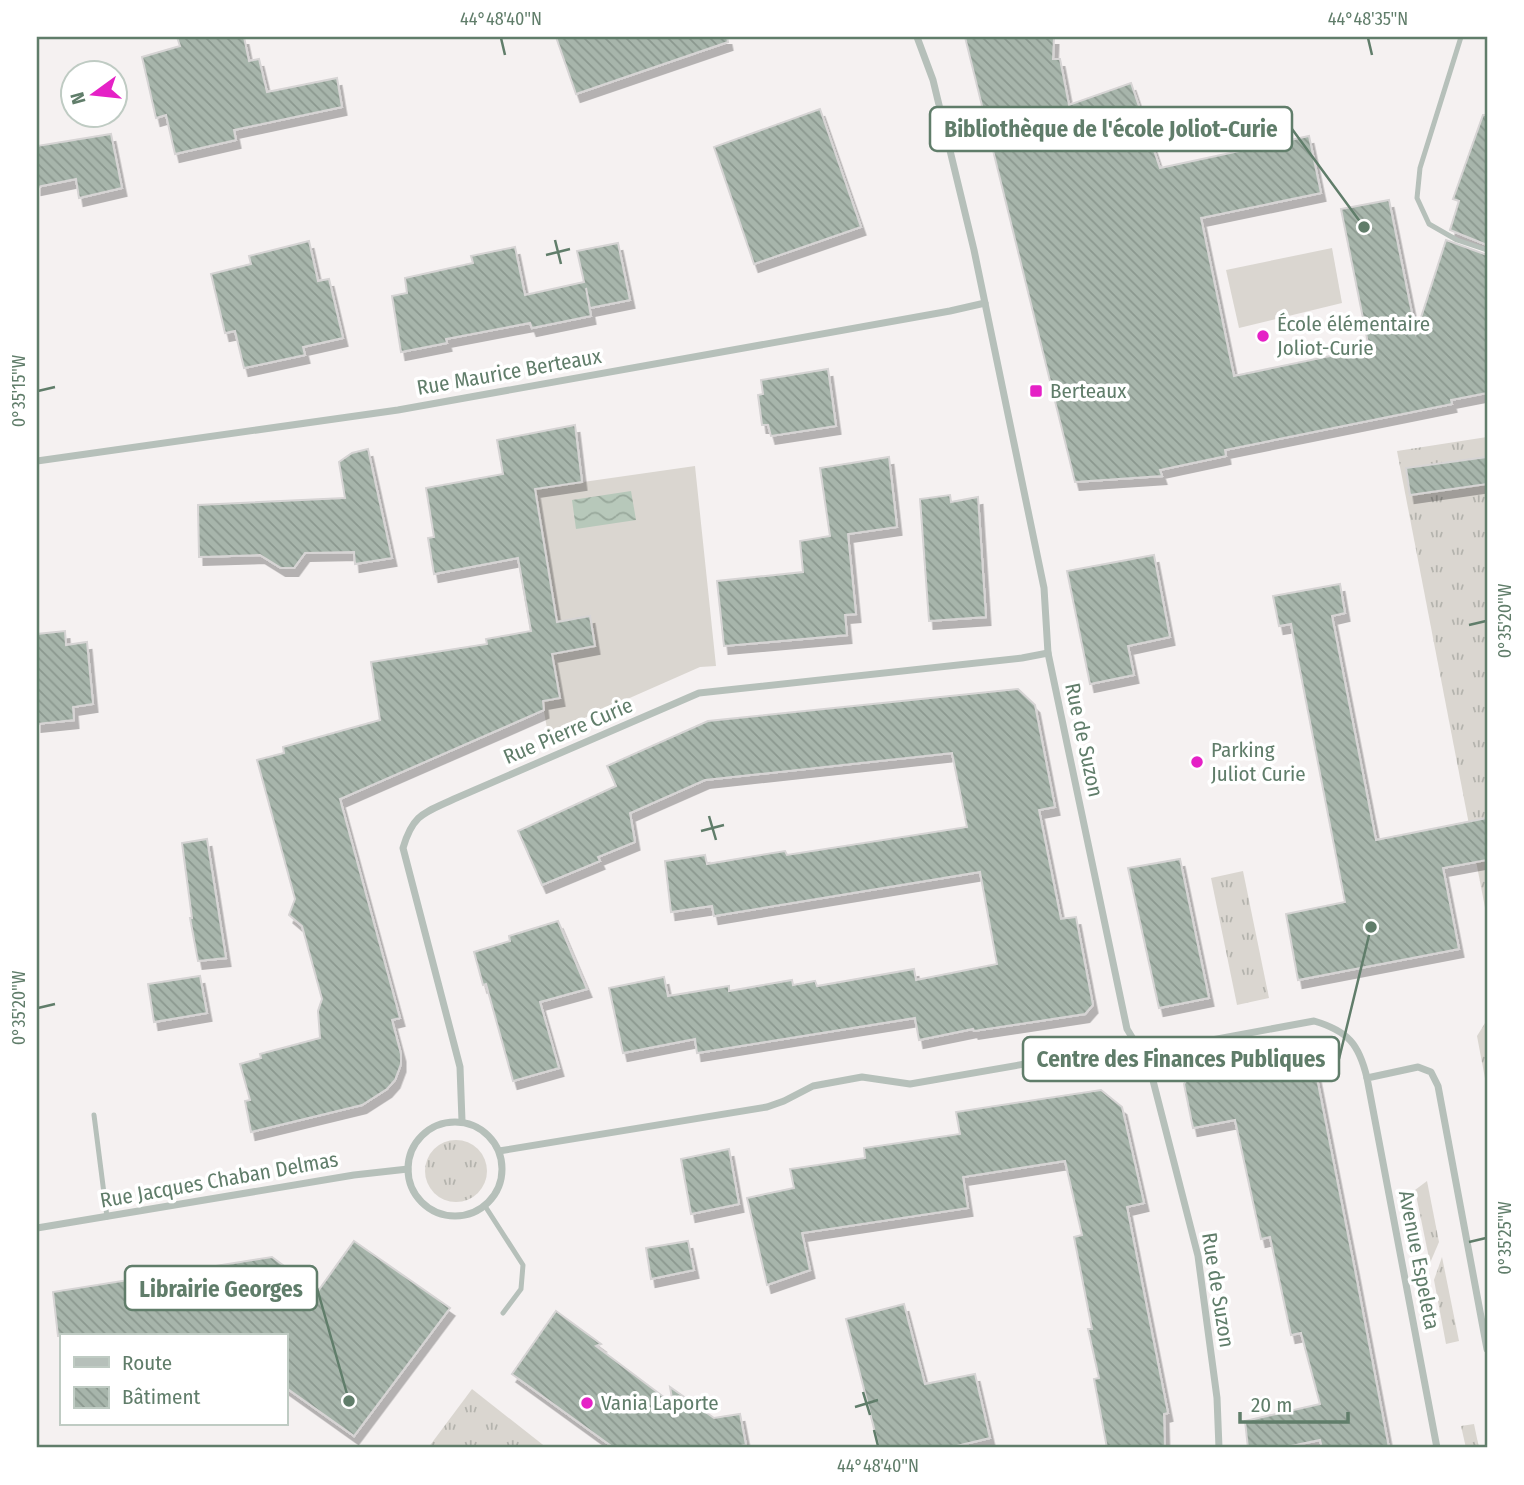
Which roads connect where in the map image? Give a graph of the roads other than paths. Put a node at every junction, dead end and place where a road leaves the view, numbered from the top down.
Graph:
1 (917, 37) edge
2 (1461, 37) edge
3 (1487, 250) edge
4 (985, 303) junction
5 (37, 461) edge
6 (1048, 653) junction
7 (1138, 1049) junction
8 (1367, 1078) junction
9 (94, 1115) dead end
10 (462, 1122) junction
11 (499, 1151) junction
12 (408, 1169) junction
13 (485, 1206) junction
14 (107, 1217) junction
15 (37, 1228) edge
16 (503, 1313) dead end
17 (1487, 1349) edge
18 (1219, 1448) edge
19 (1437, 1448) edge

1 - 4 street, Rue de Suzon
2 - 3 lane
4 - 5 street, Rue Maurice Berteaux
4 - 6 street, Rue de Suzon
6 - 7 street, Rue de Suzon
6 - 10 street, Rue Pierre Curie
7 - 8 street, Avenue Espeleta
7 - 11 street
7 - 18 street, Rue de Suzon
8 - 17 street
8 - 19 street, Avenue Espeleta
9 - 14 lane
10 - 11 street
10 - 12 street
11 - 13 street
12 - 13 street
12 - 14 street, Rue Jacques Chaban Delmas
13 - 16 lane
14 - 15 street, Rue Jacques Chaban Delmas

